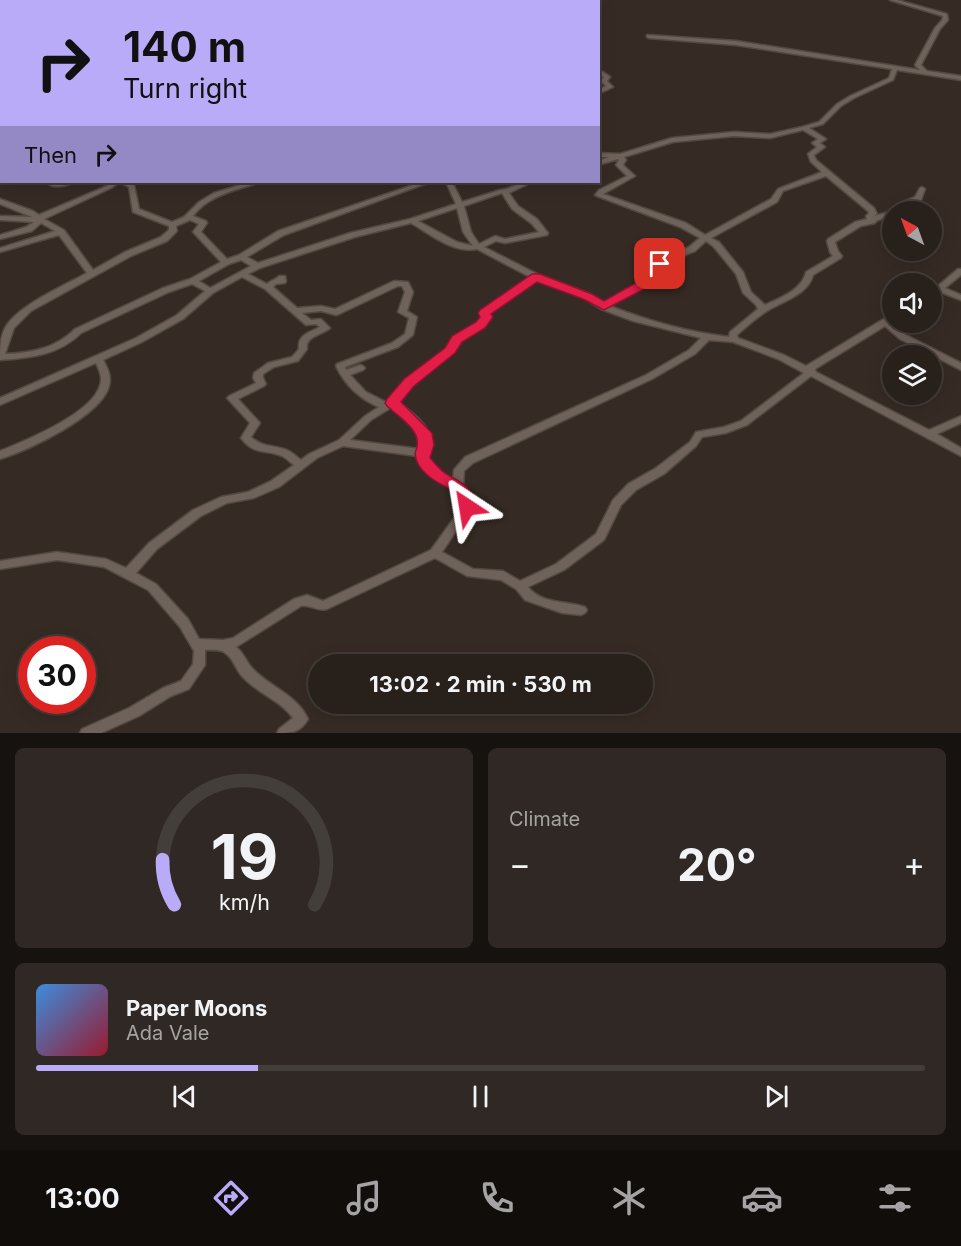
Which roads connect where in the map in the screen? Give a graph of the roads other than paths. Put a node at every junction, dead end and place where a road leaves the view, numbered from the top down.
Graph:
1 (892, 0) edge
2 (649, 36) dead end
3 (895, 68) junction
4 (924, 71) junction
5 (600, 72) edge
6 (961, 78) edge
7 (600, 91) edge
8 (804, 128) junction
9 (600, 155) edge
10 (619, 156) junction
11 (600, 162) edge
12 (826, 172) junction
13 (61, 183) edge
14 (114, 183) edge
15 (125, 183) edge
16 (252, 183) edge
17 (425, 183) edge
18 (449, 183) edge
19 (526, 183) edge
20 (52, 184) dead end
21 (922, 189) dead end
22 (505, 192) junction
23 (0, 201) edge
24 (912, 201) edge
25 (460, 206) junction
26 (189, 217) junction
27 (882, 217) edge
28 (4, 219) edge
29 (40, 219) junction
30 (412, 221) junction
31 (872, 221) junction
32 (172, 225) junction
33 (0, 227) edge
34 (61, 232) junction
35 (14, 233) junction
36 (0, 237) edge
37 (705, 238) junction
38 (20, 244) junction
39 (478, 247) junction
40 (0, 250) edge
41 (242, 257) junction
42 (226, 262) junction
43 (257, 266) junction
44 (216, 268) junction
45 (961, 271) edge
46 (92, 275) junction
47 (243, 275) junction
48 (536, 277) junction
49 (233, 278) junction
50 (282, 278) dead end
51 (193, 281) junction
52 (268, 287) junction
53 (942, 287) edge
54 (942, 290) edge
55 (210, 291) junction
56 (961, 298) edge
57 (604, 306) junction
58 (762, 310) junction
59 (297, 311) junction
60 (882, 324) edge
61 (900, 333) edge
62 (707, 337) junction
63 (734, 340) junction
64 (0, 357) edge
65 (98, 359) junction
66 (961, 367) edge
67 (360, 368) dead end
68 (810, 370) junction
69 (344, 374) junction
70 (0, 402) edge
71 (390, 404) junction
72 (961, 419) edge
73 (929, 434) junction
74 (342, 442) junction
75 (422, 453) junction
76 (961, 453) edge
77 (0, 455) edge
78 (301, 466) junction
79 (458, 486) junction
80 (435, 553) junction
81 (0, 565) edge
82 (129, 574) junction
83 (520, 585) junction
84 (581, 610) dead end
85 (197, 645) junction
86 (223, 645) junction
87 (87, 733) edge
88 (284, 733) edge

1 - 4 street
2 - 3 street
3 - 4 street
3 - 8 street
4 - 6 street
5 - 7 street
8 - 10 street
8 - 12 street
9 - 10 street
10 - 11 street
10 - 37 street
12 - 31 street
12 - 37 street
13 - 20 street
14 - 29 street
15 - 32 street
16 - 26 street
17 - 41 street
18 - 25 street
19 - 22 street
21 - 24 street
22 - 25 street
22 - 39 street
23 - 29 street
25 - 30 street
25 - 39 street
26 - 32 street
26 - 42 street
27 - 31 street
28 - 29 street
28 - 33 street
29 - 34 street
29 - 35 street
30 - 39 street
30 - 43 street
31 - 58 street
32 - 46 street
34 - 38 street
34 - 46 street
35 - 36 street
35 - 38 street
37 - 57 street
37 - 58 street
38 - 40 street
39 - 48 street
41 - 42 street
41 - 43 street
42 - 44 street
43 - 47 street
44 - 49 street
44 - 51 street
45 - 53 street
46 - 64 street
47 - 49 street
47 - 52 street
48 - 57 street
48 - 71 street
49 - 55 street
50 - 52 street
51 - 55 street
51 - 64 street
52 - 59 street
54 - 56 street
55 - 65 street
57 - 62 street
58 - 63 street
59 - 69 street
59 - 78 street
60 - 68 street
61 - 66 street
62 - 63 street
62 - 79 street
63 - 68 street
65 - 70 street
65 - 77 street
67 - 69 street
68 - 73 street
68 - 83 street
69 - 71 street
71 - 74 street
71 - 75 street
72 - 73 street
73 - 76 street
74 - 75 street
74 - 78 street
75 - 79 street
78 - 82 street
79 - 80 street
80 - 83 street
80 - 86 street
81 - 82 street
82 - 85 street
83 - 84 street
85 - 86 street
85 - 87 street
86 - 88 street

